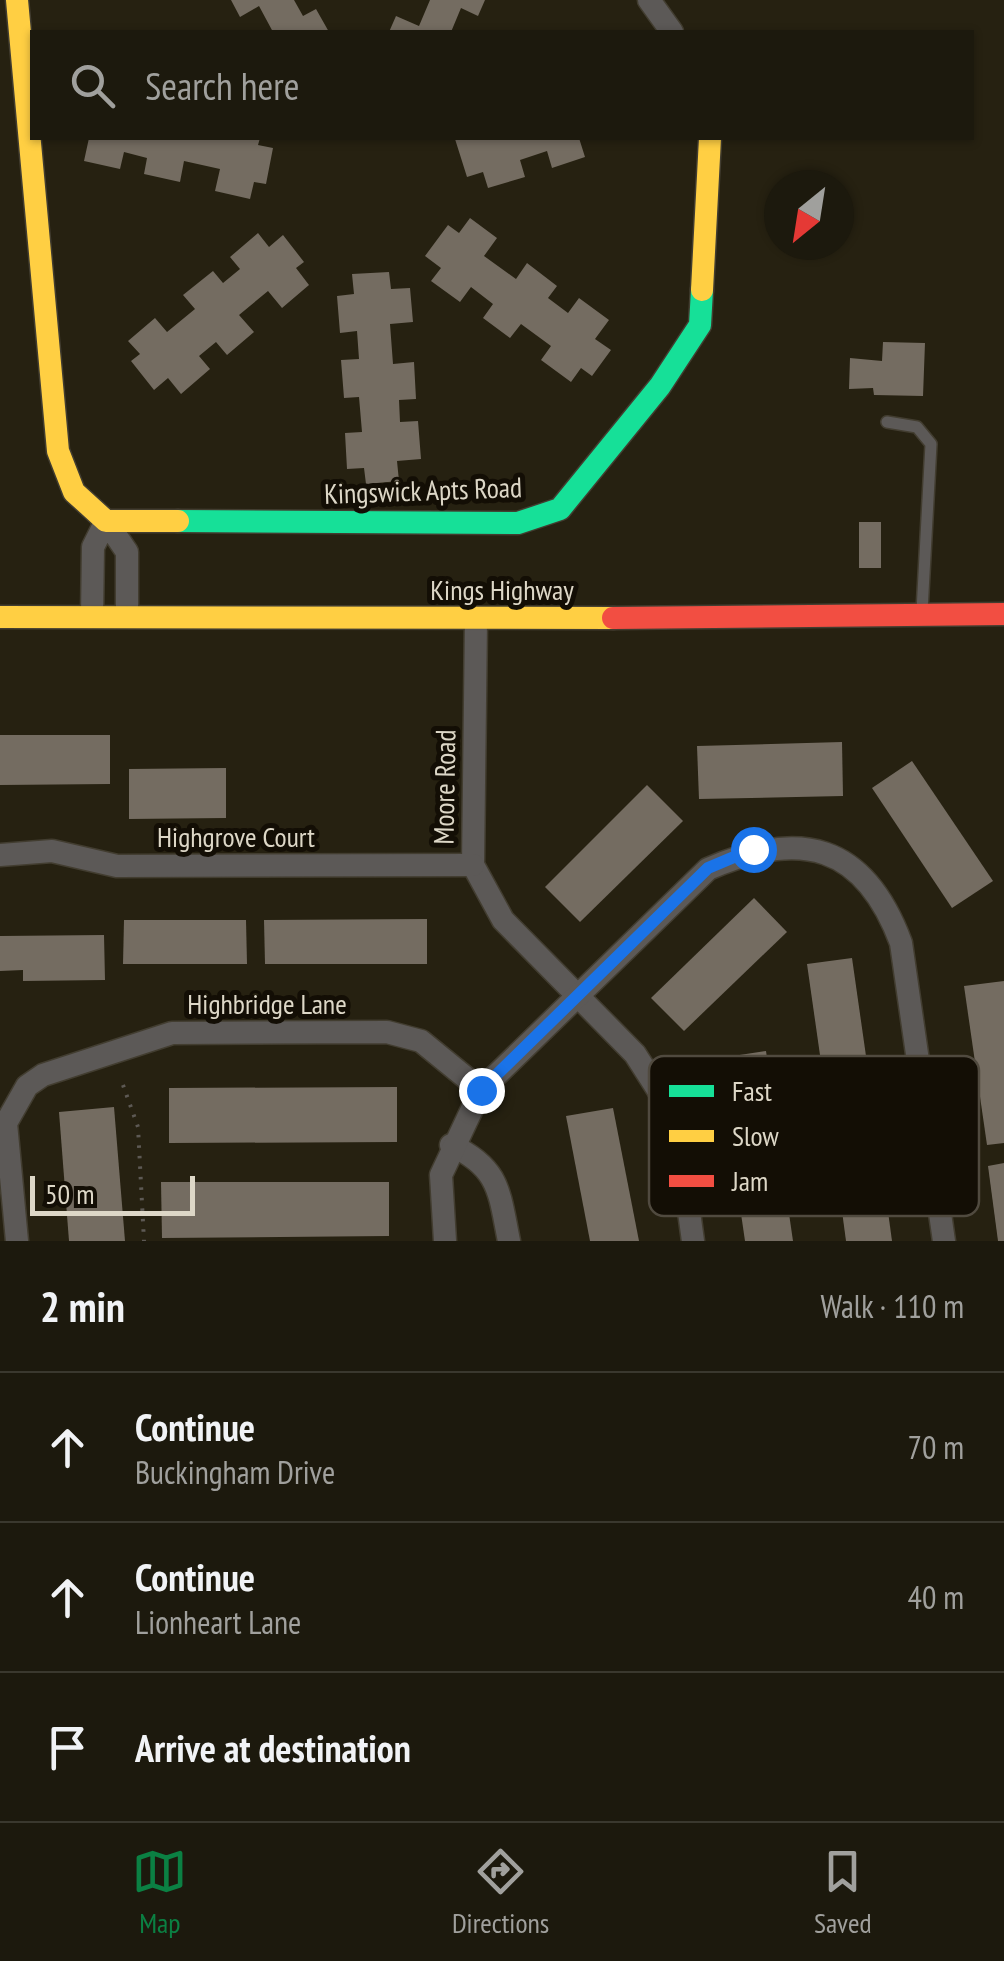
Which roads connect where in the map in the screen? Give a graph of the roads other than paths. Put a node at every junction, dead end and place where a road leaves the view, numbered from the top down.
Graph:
1 (18, 0) edge
2 (650, 0) edge
3 (671, 30) edge
4 (30, 135) edge
5 (30, 140) edge
6 (710, 140) edge
7 (886, 422) dead end
8 (106, 521) junction
9 (1004, 614) edge
10 (922, 615) junction
11 (0, 616) edge
12 (92, 616) junction
13 (128, 616) junction
14 (476, 620) junction
15 (0, 856) edge
16 (474, 865) junction
17 (578, 995) junction
18 (917, 1056) edge
19 (649, 1075) edge
20 (481, 1090) junction
21 (451, 1146) junction
22 (689, 1216) edge
23 (940, 1216) edge
24 (17, 1241) edge
25 (445, 1241) edge
26 (508, 1241) edge
27 (692, 1241) edge
28 (944, 1241) edge

1 - 4 street
2 - 3 street
5 - 8 street
6 - 8 street, Kingswick Apts Road
7 - 10 lane
8 - 12 street
8 - 13 street
9 - 10 street, Kings Highway
10 - 14 street, Kings Highway
11 - 12 street, Kings Highway
12 - 13 street, Kings Highway
13 - 14 street, Kings Highway
14 - 16 street, Moore Road
15 - 16 street, Highgrove Court
16 - 17 street, Moore Road
17 - 18 street
17 - 19 street, Moore Road
17 - 20 street
20 - 21 street
20 - 24 street, Highbridge Lane
21 - 25 street
21 - 26 street
22 - 27 street, Moore Road
23 - 28 street

